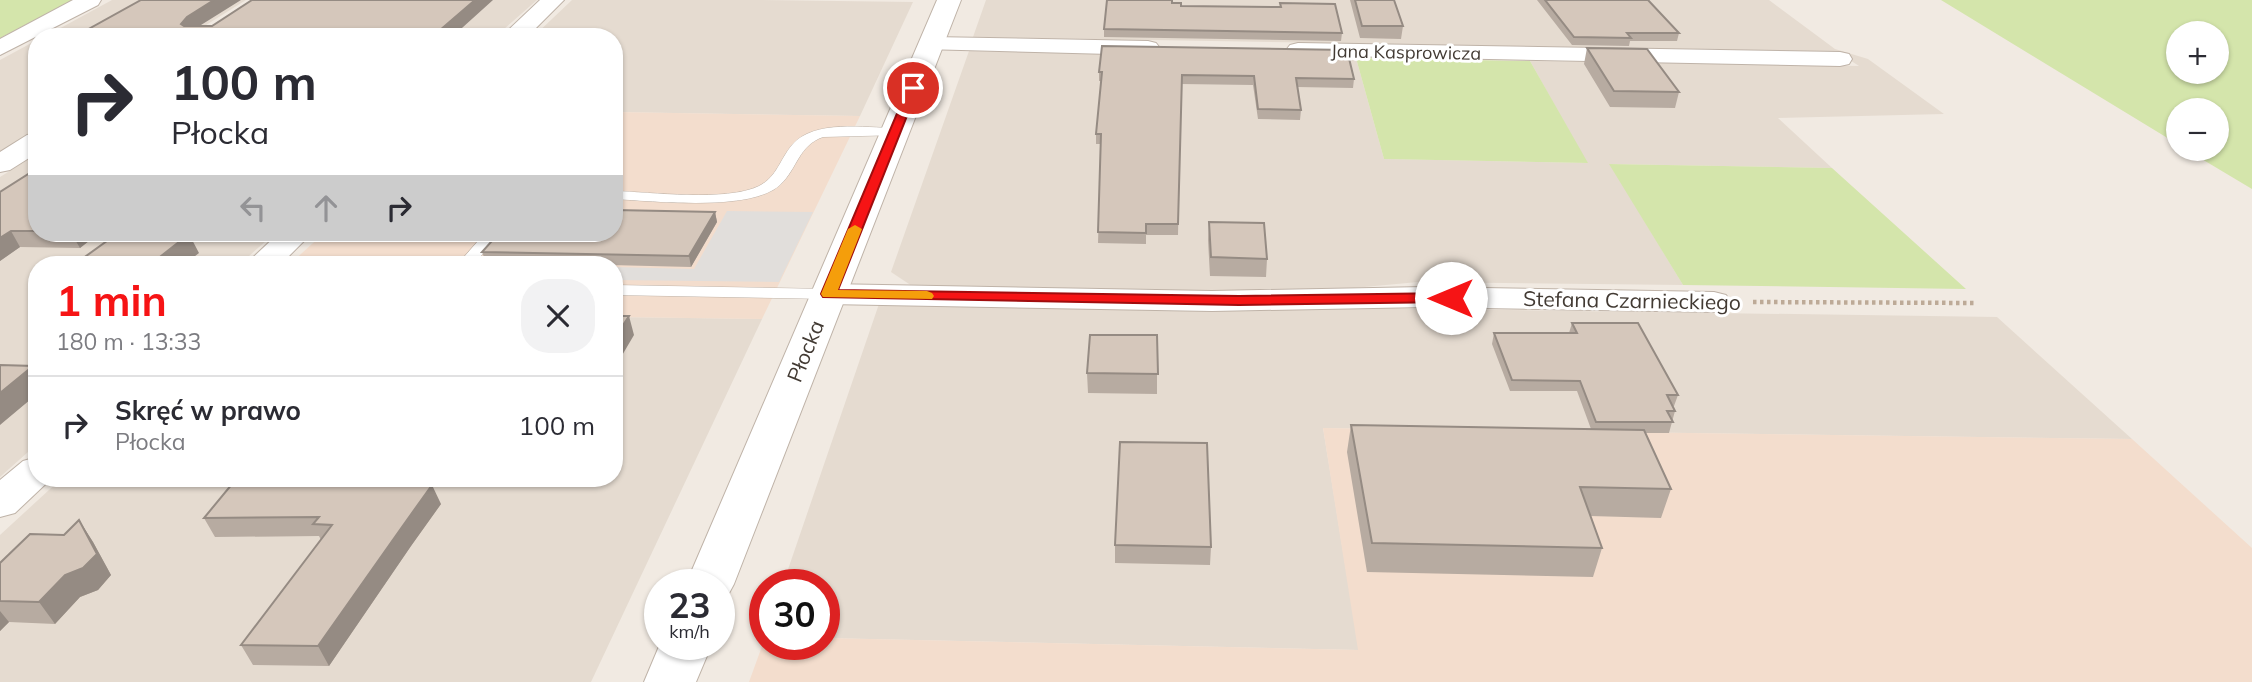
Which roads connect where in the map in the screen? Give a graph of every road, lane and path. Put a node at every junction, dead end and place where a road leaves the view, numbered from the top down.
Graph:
1 (90, 0) edge
2 (553, 0) edge
3 (949, 0) edge
4 (38, 28) edge
5 (523, 28) edge
6 (28, 33) edge
7 (931, 44) junction
8 (0, 48) edge
9 (1166, 48) edge
10 (1276, 50) edge
11 (1840, 59) dead end
12 (895, 132) junction
13 (28, 147) edge
14 (0, 164) edge
15 (623, 195) edge
16 (287, 242) edge
17 (485, 242) edge
18 (271, 256) edge
19 (473, 256) edge
20 (623, 290) edge
21 (828, 294) junction
22 (1714, 302) joint
23 (1974, 303) dead end
24 (28, 478) edge
25 (0, 503) edge
26 (716, 569) edge
27 (679, 660) edge
28 (670, 682) edge

1 - 4 street
2 - 5 street
3 - 7 street, Płocka
6 - 8 street
7 - 9 street
7 - 12 street, Płocka
10 - 11 street, Jana Kasprowicza
12 - 15 lane
12 - 21 street, Płocka
13 - 14 street
16 - 18 street
17 - 19 lane
20 - 21 lane
21 - 22 street, Stefana Czarnieckiego
21 - 26 street, Płocka
22 - 23 path, Stefana Czarnieckiego
24 - 25 street
27 - 28 street

